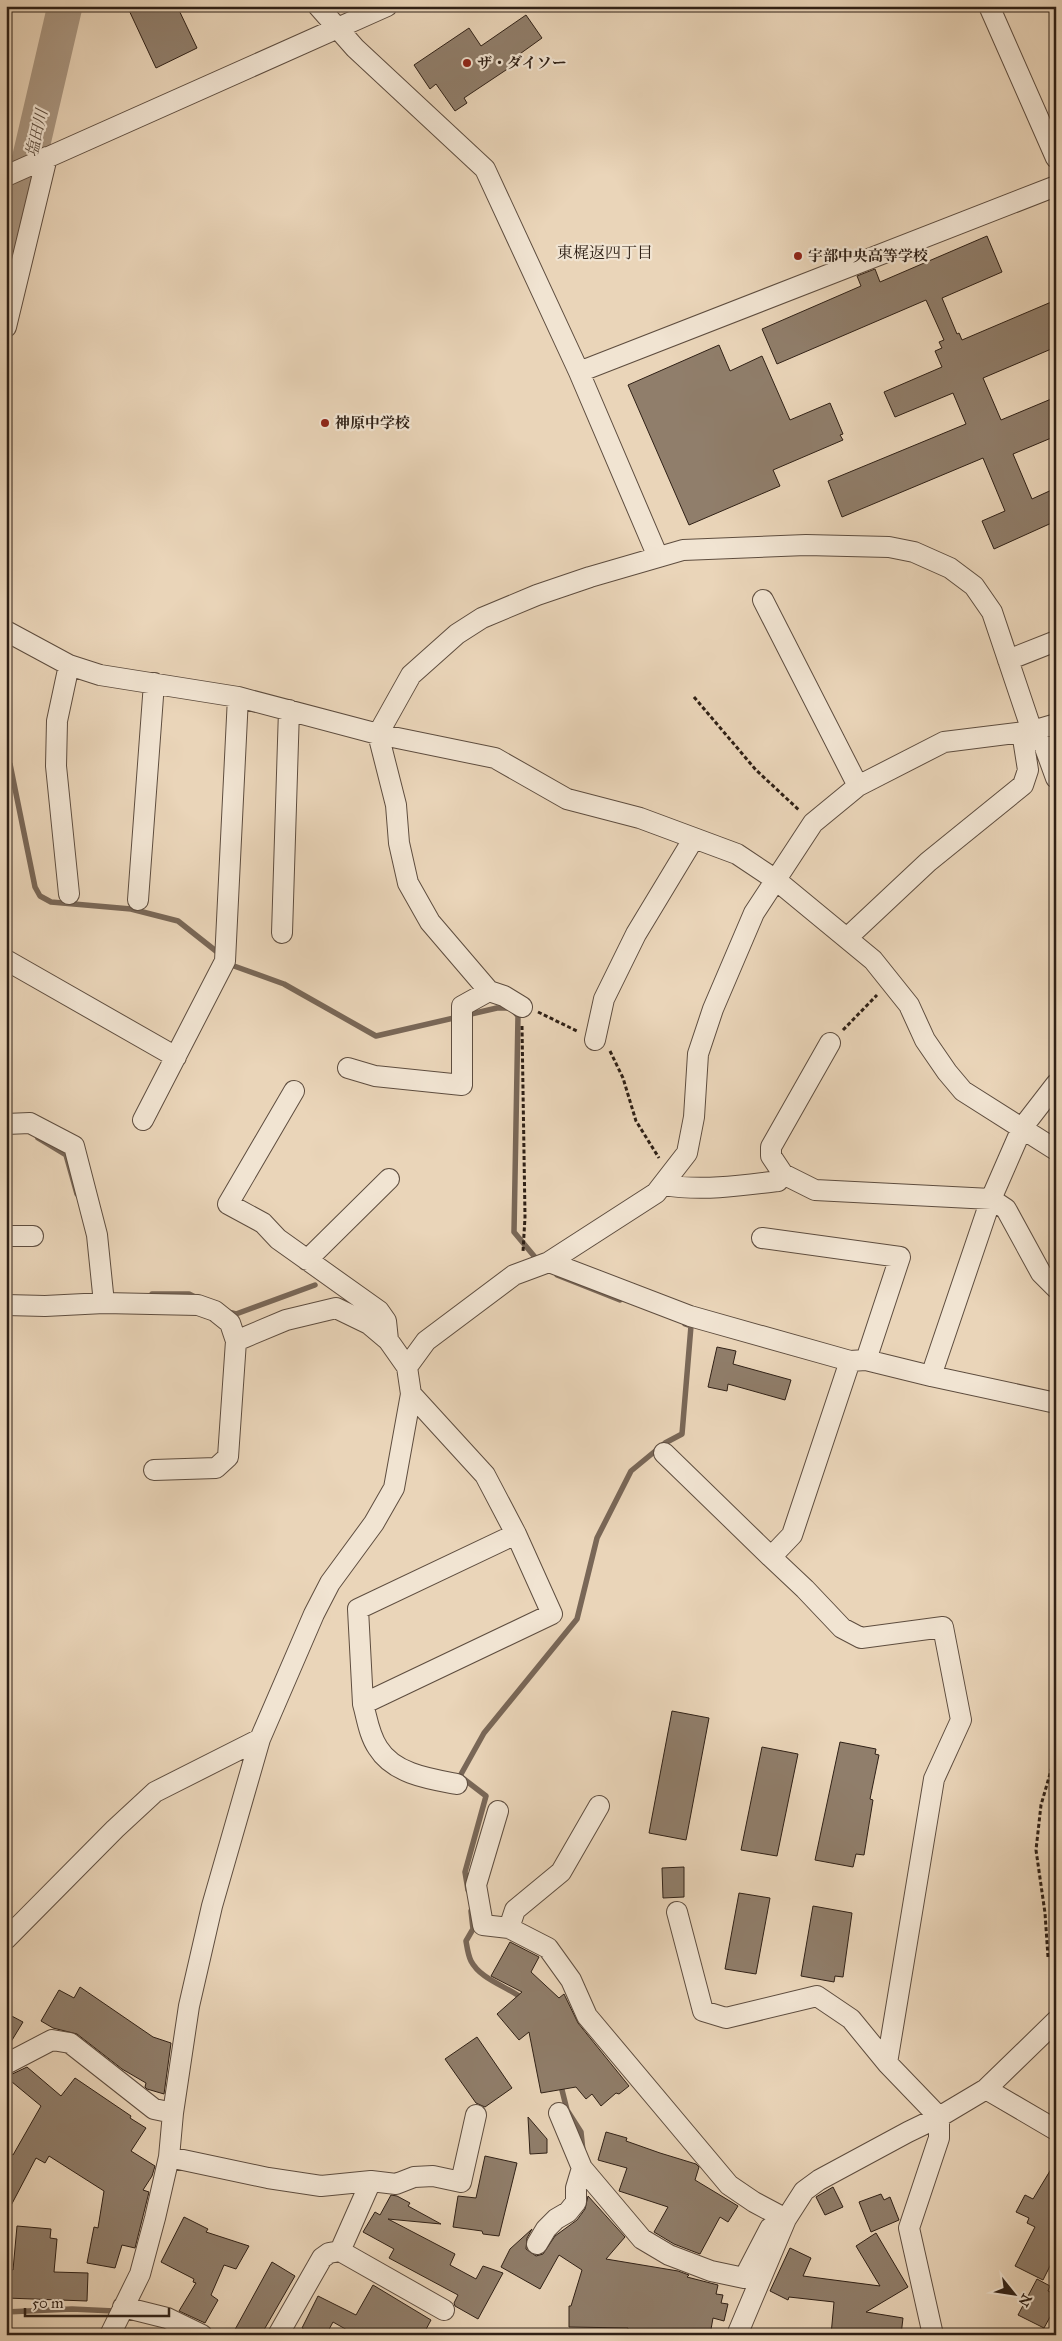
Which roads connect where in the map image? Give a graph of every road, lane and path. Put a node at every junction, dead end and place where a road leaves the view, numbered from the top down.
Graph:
1 (318, 6) edge
2 (387, 6) edge
3 (989, 6) edge
4 (337, 29) junction
5 (1056, 158) edge
6 (29, 166) edge
7 (1056, 186) edge
8 (6, 327) edge
9 (579, 372) junction
10 (658, 556) junction
11 (763, 600) dead end
12 (6, 631) edge
13 (1056, 641) edge
14 (1008, 660) junction
15 (69, 665) junction
16 (154, 683) junction
17 (238, 697) junction
18 (694, 697) dead end
19 (289, 710) junction
20 (1056, 724) edge
21 (1027, 731) junction
22 (378, 734) junction
23 (1056, 778) edge
24 (858, 786) junction
25 (813, 823) junction
26 (694, 838) junction
27 (776, 880) junction
28 (68, 894) dead end
29 (138, 900) dead end
30 (282, 933) dead end
31 (848, 936) junction
32 (6, 960) edge
33 (892, 981) junction
34 (489, 991) junction
35 (522, 1007) junction
36 (596, 1040) junction
37 (830, 1043) joint
38 (176, 1057) junction
39 (348, 1068) dead end
40 (1056, 1084) edge
41 (294, 1091) dead end
42 (143, 1120) dead end
43 (6, 1124) edge
44 (1022, 1128) junction
45 (1056, 1150) edge
46 (783, 1174) junction
47 (389, 1179) dead end
48 (666, 1181) junction
49 (991, 1199) junction
50 (6, 1236) edge
51 (33, 1236) dead end
52 (762, 1238) dead end
53 (307, 1260) junction
54 (549, 1262) junction
55 (514, 1275) junction
56 (1055, 1287) edge
57 (104, 1303) junction
58 (6, 1305) edge
59 (388, 1340) junction
60 (236, 1341) junction
61 (858, 1360) junction
62 (407, 1368) junction
63 (931, 1376) junction
64 (411, 1394) junction
65 (1056, 1402) edge
66 (664, 1453) dead end
67 (154, 1470) dead end
68 (516, 1534) junction
69 (771, 1557) junction
70 (1056, 1575) edge
71 (1056, 1622) edge
72 (363, 1704) junction
73 (260, 1739) junction
74 (1056, 1753) edge
75 (457, 1784) dead end
76 (599, 1806) dead end
77 (498, 1811) dead end
78 (677, 1912) dead end
79 (509, 1928) junction
80 (6, 1939) edge
81 (1048, 1957) dead end
82 (1056, 2021) edge
83 (6, 2064) edge
84 (887, 2064) junction
85 (986, 2089) junction
86 (173, 2113) junction
87 (559, 2113) dead end
88 (476, 2115) dead end
89 (939, 2118) junction
90 (1056, 2130) edge
91 (169, 2157) junction
92 (582, 2168) junction
93 (372, 2181) junction
94 (781, 2217) junction
95 (537, 2244) dead end
96 (340, 2251) junction
97 (122, 2307) junction
98 (444, 2310) dead end
99 (110, 2335) edge
100 (202, 2335) edge
101 (278, 2335) edge
102 (737, 2335) edge
103 (933, 2335) edge

1 - 4 street
2 - 4 street
3 - 5 street
4 - 6 street
4 - 9 street
6 - 8 street
7 - 9 street
9 - 10 street
10 - 14 street
10 - 22 street
11 - 24 street
12 - 15 street
13 - 14 street
14 - 21 street
15 - 16 street
15 - 28 street
16 - 17 street
16 - 29 street
17 - 19 street
17 - 38 street
18 - 25 path
19 - 22 street
19 - 30 street
20 - 21 street
21 - 23 street
21 - 24 street
21 - 31 street
22 - 26 street
22 - 34 street
24 - 25 street
25 - 27 street
26 - 27 street
26 - 36 street
27 - 31 street
27 - 48 street
31 - 33 street
32 - 38 street
33 - 37 path
33 - 44 street
34 - 35 street
34 - 39 street
35 - 36 path
35 - 55 path
36 - 48 path
37 - 46 street
38 - 42 street
40 - 44 street
41 - 53 street
43 - 57 street
44 - 45 street
44 - 49 street
46 - 48 street
46 - 49 street
47 - 53 street
48 - 54 street
49 - 56 street
49 - 63 street
50 - 51 street
52 - 61 street
53 - 59 street
54 - 55 street
54 - 61 street
55 - 62 street
57 - 58 street
57 - 60 street
59 - 60 street
59 - 62 street
60 - 67 street
61 - 63 street
61 - 69 street
62 - 64 street
63 - 65 street
64 - 68 street
64 - 73 street
66 - 69 street
68 - 72 street
68 - 72 street
69 - 84 street
70 - 71 path
72 - 75 street
73 - 80 street
73 - 86 street
74 - 81 path
76 - 79 street
77 - 79 street
78 - 84 street
79 - 94 street
82 - 85 street
83 - 86 street
84 - 89 street
85 - 89 street
85 - 90 street
86 - 91 street
87 - 92 street
88 - 93 street
89 - 94 street
89 - 103 street
91 - 93 street
91 - 97 street
92 - 94 street
92 - 95 street
93 - 96 street
94 - 102 street
96 - 98 street
96 - 101 street
97 - 99 street
97 - 100 street

